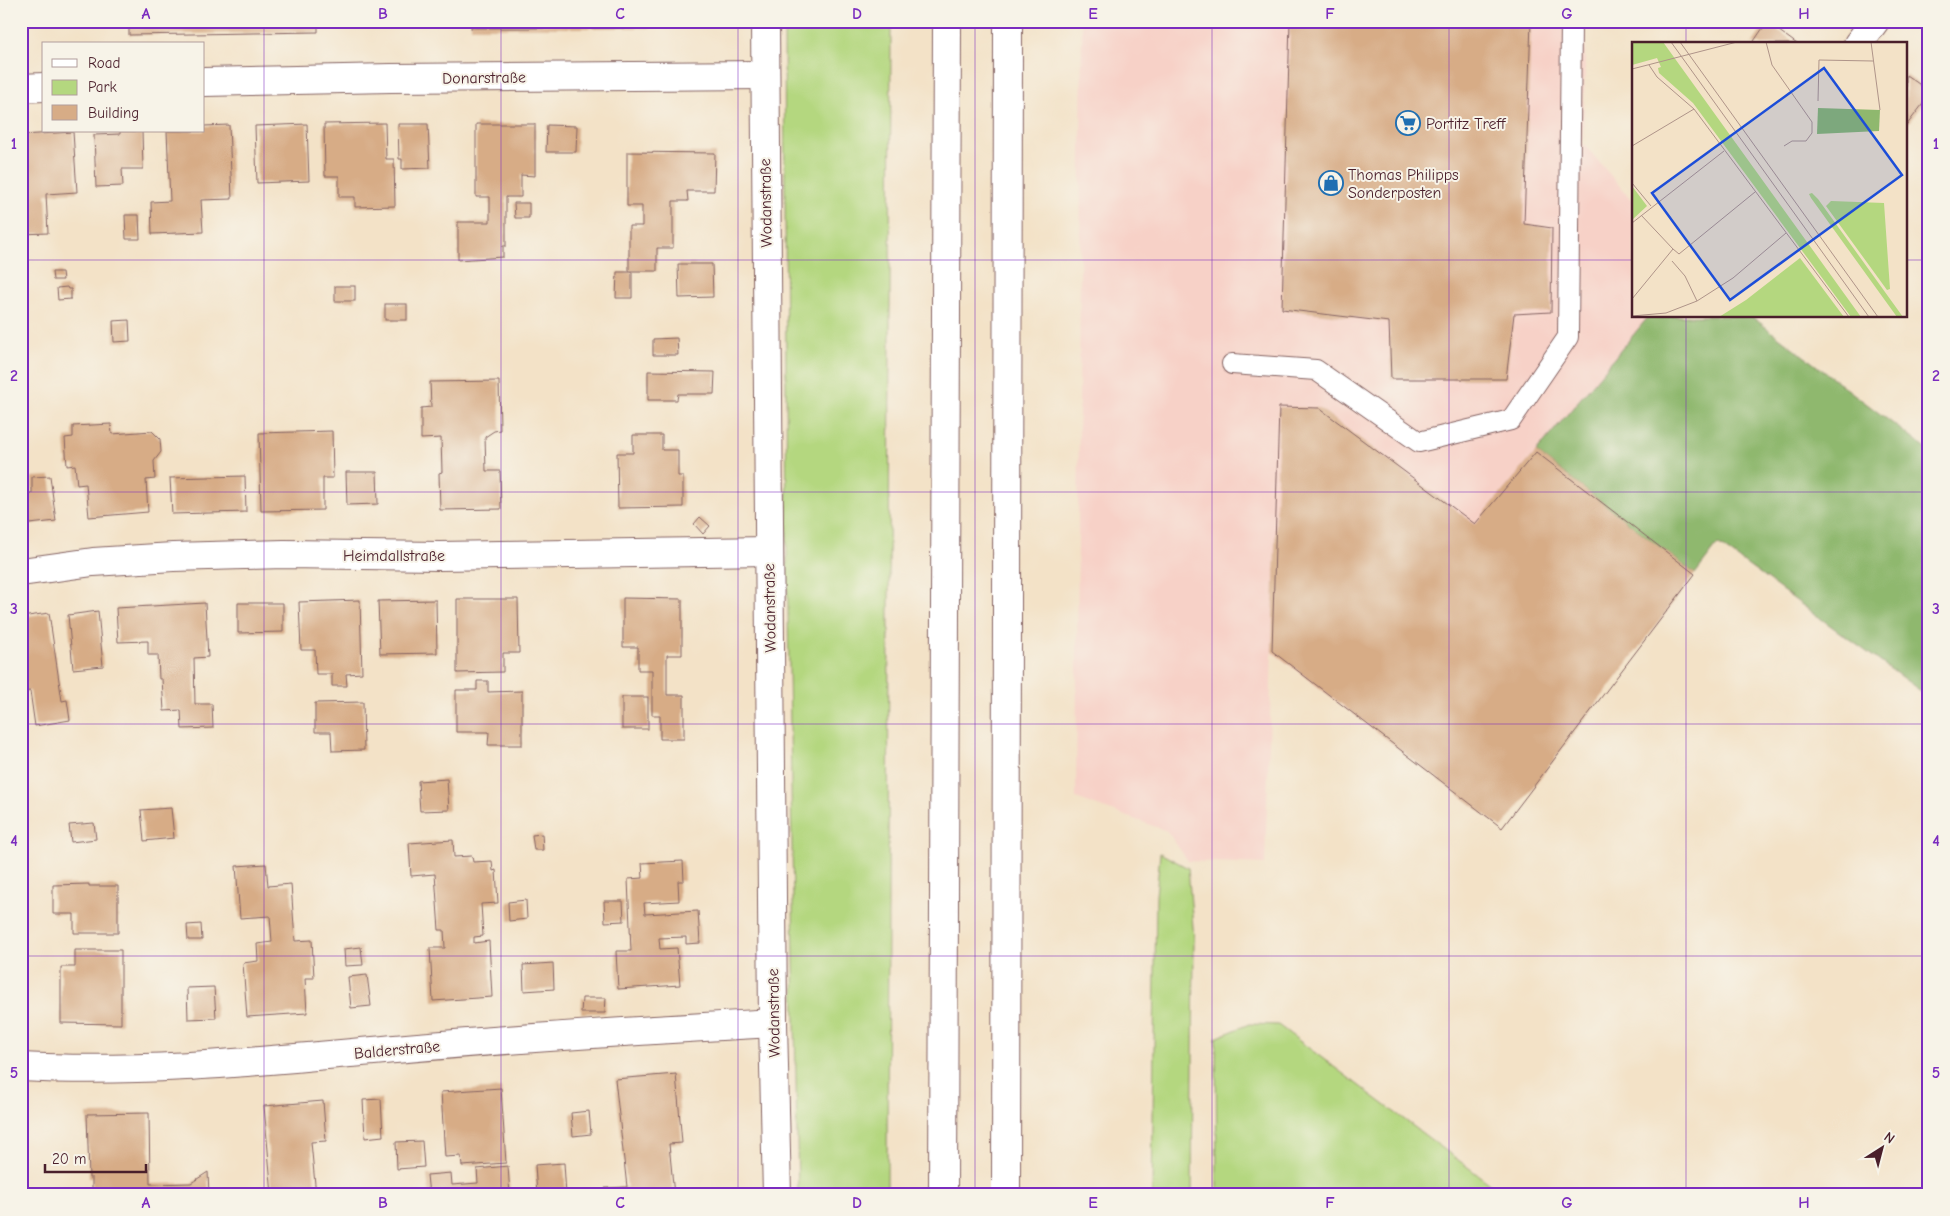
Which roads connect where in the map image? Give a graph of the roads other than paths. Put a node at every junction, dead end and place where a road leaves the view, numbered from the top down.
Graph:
1 (765, 21) edge
2 (947, 21) edge
3 (1008, 21) edge
4 (1571, 21) edge
5 (1875, 21) edge
6 (1859, 42) edge
7 (764, 75) junction
8 (205, 82) edge
9 (42, 87) edge
10 (21, 88) edge
11 (1232, 364) dead end
12 (768, 551) junction
13 (21, 572) edge
14 (773, 1023) junction
15 (21, 1067) edge
16 (777, 1195) edge
17 (943, 1195) edge
18 (1006, 1195) edge

1 - 7 main road, Wodanstraße
2 - 17 main road
3 - 18 main road
4 - 11 lane
5 - 6 main road
7 - 8 main road, Donarstraße
7 - 12 main road, Wodanstraße
9 - 10 main road
12 - 13 main road, Heimdallstraße
12 - 14 main road, Wodanstraße
14 - 15 main road, Balderstraße
14 - 16 main road, Wodanstraße

